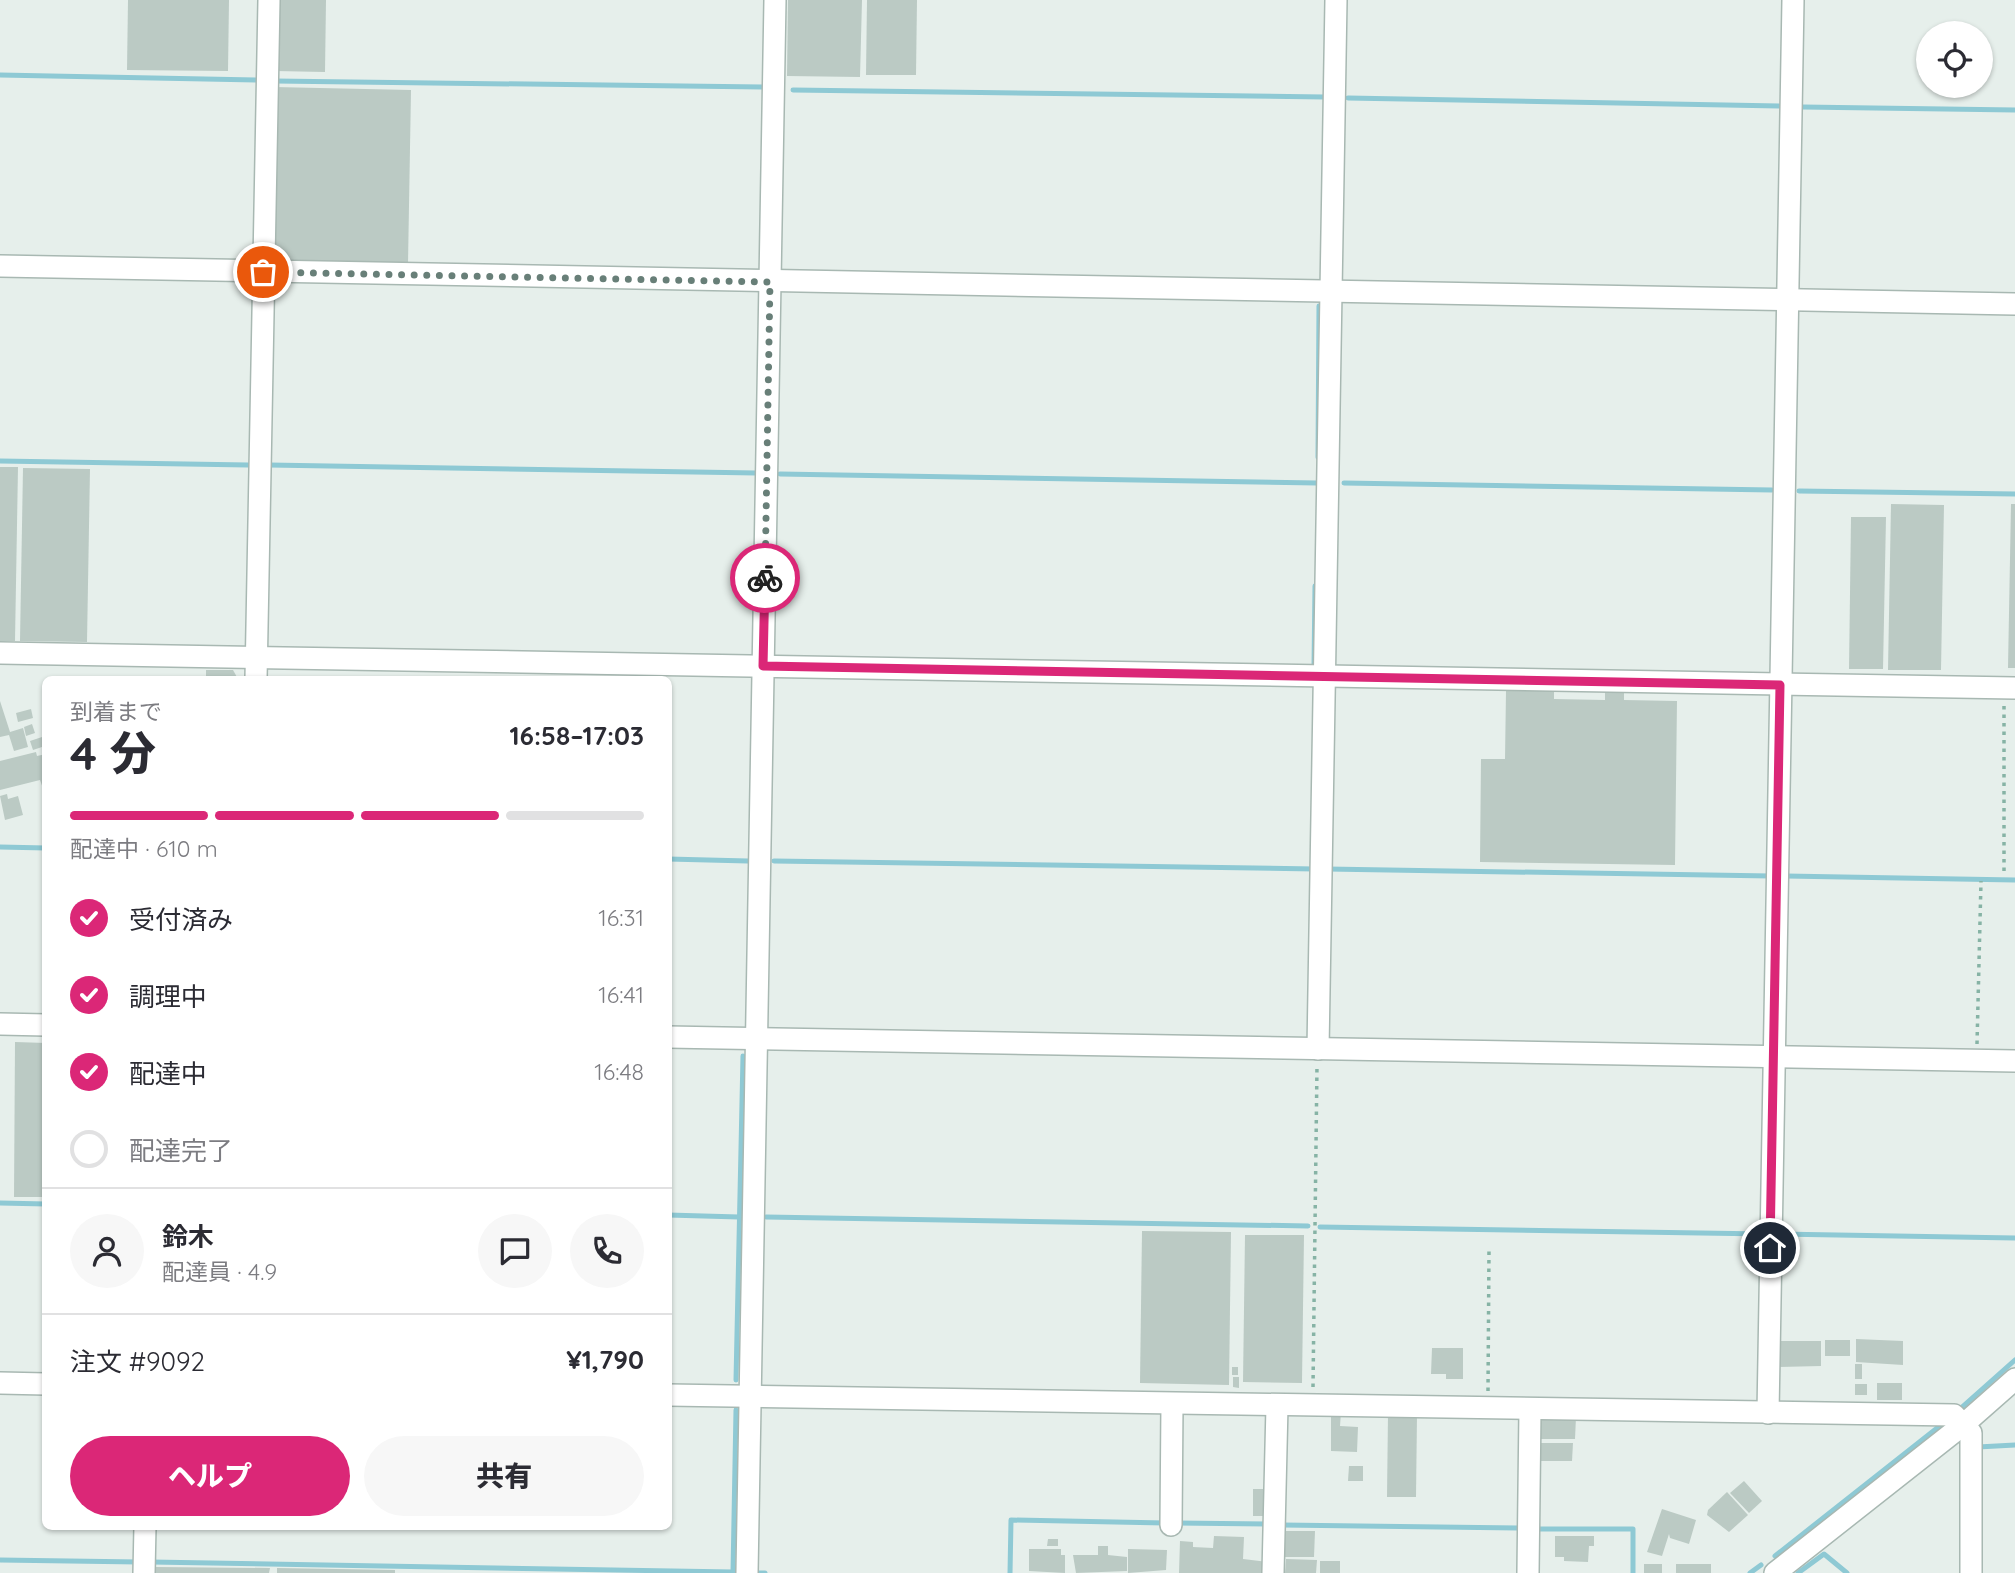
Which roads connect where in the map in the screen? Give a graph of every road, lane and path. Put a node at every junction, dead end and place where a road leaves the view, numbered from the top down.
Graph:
1 (269, 0) edge
2 (775, 0) edge
3 (1336, 0) edge
4 (1793, 0) edge
5 (0, 266) edge
6 (263, 272) junction
7 (770, 282) junction
8 (1332, 291) junction
9 (1788, 300) junction
10 (2015, 304) edge
11 (0, 653) edge
12 (763, 666) junction
13 (257, 668) edge
14 (1324, 676) junction
15 (1780, 685) junction
16 (2010, 688) edge
17 (2004, 871) dead end
18 (1981, 881) dead end
19 (0, 1024) edge
20 (42, 1026) edge
21 (672, 1037) edge
22 (757, 1039) junction
23 (1318, 1049) junction
24 (1773, 1056) junction
25 (1977, 1060) junction
26 (2015, 1061) edge
27 (1489, 1250) dead end
28 (2015, 1379) edge
29 (0, 1383) edge
30 (42, 1384) edge
31 (672, 1395) edge
32 (750, 1397) junction
33 (1172, 1404) junction
34 (1277, 1406) junction
35 (1312, 1407) junction
36 (1488, 1409) junction
37 (1530, 1410) junction
38 (1768, 1413) junction
39 (1964, 1424) junction
40 (1171, 1525) dead end
41 (145, 1530) edge
42 (144, 1573) edge
43 (747, 1573) edge
44 (1273, 1573) edge
45 (1528, 1573) edge
46 (1774, 1573) edge
47 (1971, 1573) edge

1 - 6 street
2 - 7 street
3 - 8 street
4 - 9 street
5 - 6 street
6 - 7 street
6 - 13 street
7 - 8 street
7 - 12 street
8 - 9 street
8 - 14 street
9 - 10 street
9 - 15 street
11 - 13 street
12 - 13 street
12 - 14 street
12 - 22 street
14 - 15 street
14 - 23 street
15 - 16 street
15 - 24 street
16 - 17 path
18 - 25 path
19 - 20 street
21 - 22 street
22 - 23 street
22 - 32 street
23 - 24 street
23 - 35 path
24 - 25 street
24 - 38 street
25 - 26 street
27 - 36 path
28 - 39 street
29 - 30 street
31 - 32 street
32 - 33 street
32 - 43 street
33 - 34 street
33 - 40 street
34 - 35 street
34 - 44 street
35 - 36 street
36 - 37 street
37 - 38 street
37 - 45 street
38 - 39 street
39 - 46 street
39 - 47 street
41 - 42 street

